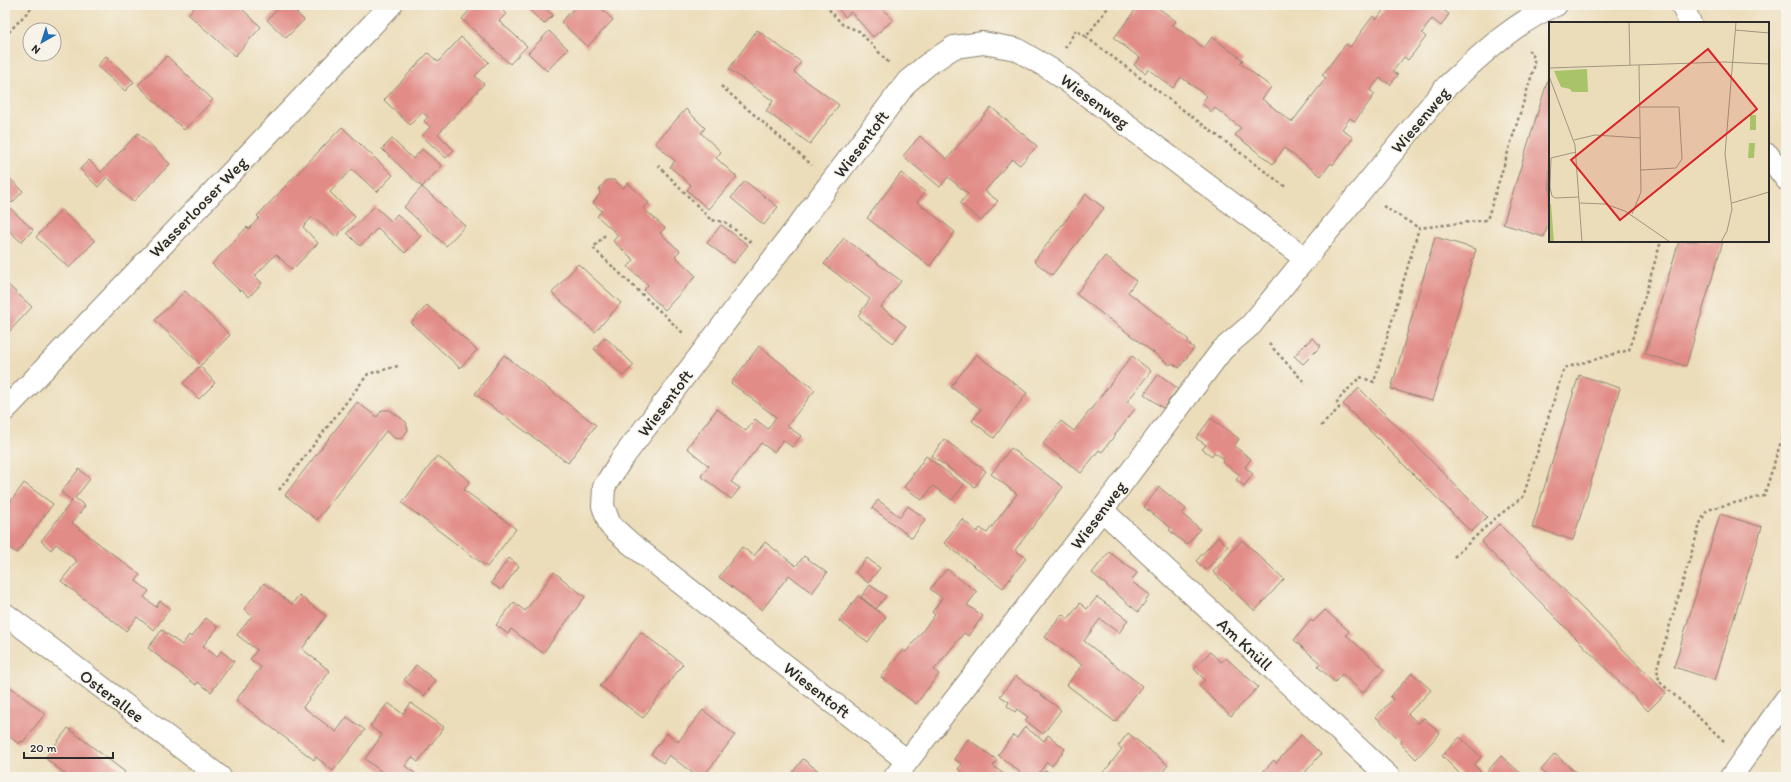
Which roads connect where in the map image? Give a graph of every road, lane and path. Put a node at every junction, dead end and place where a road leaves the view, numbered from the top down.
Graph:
1 (34, 5) edge
2 (391, 5) edge
3 (824, 5) edge
4 (1110, 5) edge
5 (1556, 5) edge
6 (1682, 5) edge
7 (1690, 22) edge
8 (1513, 29) junction
9 (5, 30) edge
10 (1086, 38) junction
11 (1016, 49) joint
12 (1052, 70) junction
13 (907, 82) junction
14 (721, 86) dead end
15 (1769, 156) edge
16 (804, 157) dead end
17 (658, 165) dead end
18 (1786, 179) edge
19 (1287, 188) dead end
20 (1360, 192) junction
21 (1418, 228) junction
22 (605, 235) dead end
23 (1660, 242) edge
24 (1306, 259) junction
25 (773, 260) junction
26 (1251, 325) junction
27 (703, 353) junction
28 (398, 366) dead end
29 (1306, 384) dead end
30 (5, 410) edge
31 (1786, 425) edge
32 (1322, 426) dead end
33 (279, 490) dead end
34 (1102, 510) junction
35 (1454, 557) dead end
36 (5, 614) edge
37 (1786, 699) edge
38 (1744, 759) junction
39 (901, 769) edge
40 (220, 777) edge
41 (1389, 777) edge
42 (1731, 777) edge

1 - 9 path
2 - 30 street, Wasserlooser Weg
3 - 13 path
4 - 10 path
5 - 8 street, Wiesenweg
6 - 7 street
8 - 20 street, Wiesenweg
8 - 21 path
10 - 12 path
10 - 19 path
11 - 12 street, Wiesenweg
11 - 13 street, Wiesentoft
12 - 24 street, Wiesenweg
13 - 25 street, Wiesentoft
14 - 16 path
15 - 18 street
17 - 25 path
20 - 21 path
20 - 24 street, Wiesenweg
21 - 32 path
22 - 27 path
23 - 35 path
24 - 26 street, Wiesenweg
25 - 27 street, Wiesentoft
26 - 29 path
26 - 34 street, Wiesenweg
27 - 39 street, Wiesentoft
28 - 33 path
31 - 38 path
34 - 39 street, Wiesenweg
34 - 41 street, Am Knüll
36 - 40 street, Osterallee
37 - 38 street
38 - 42 street

